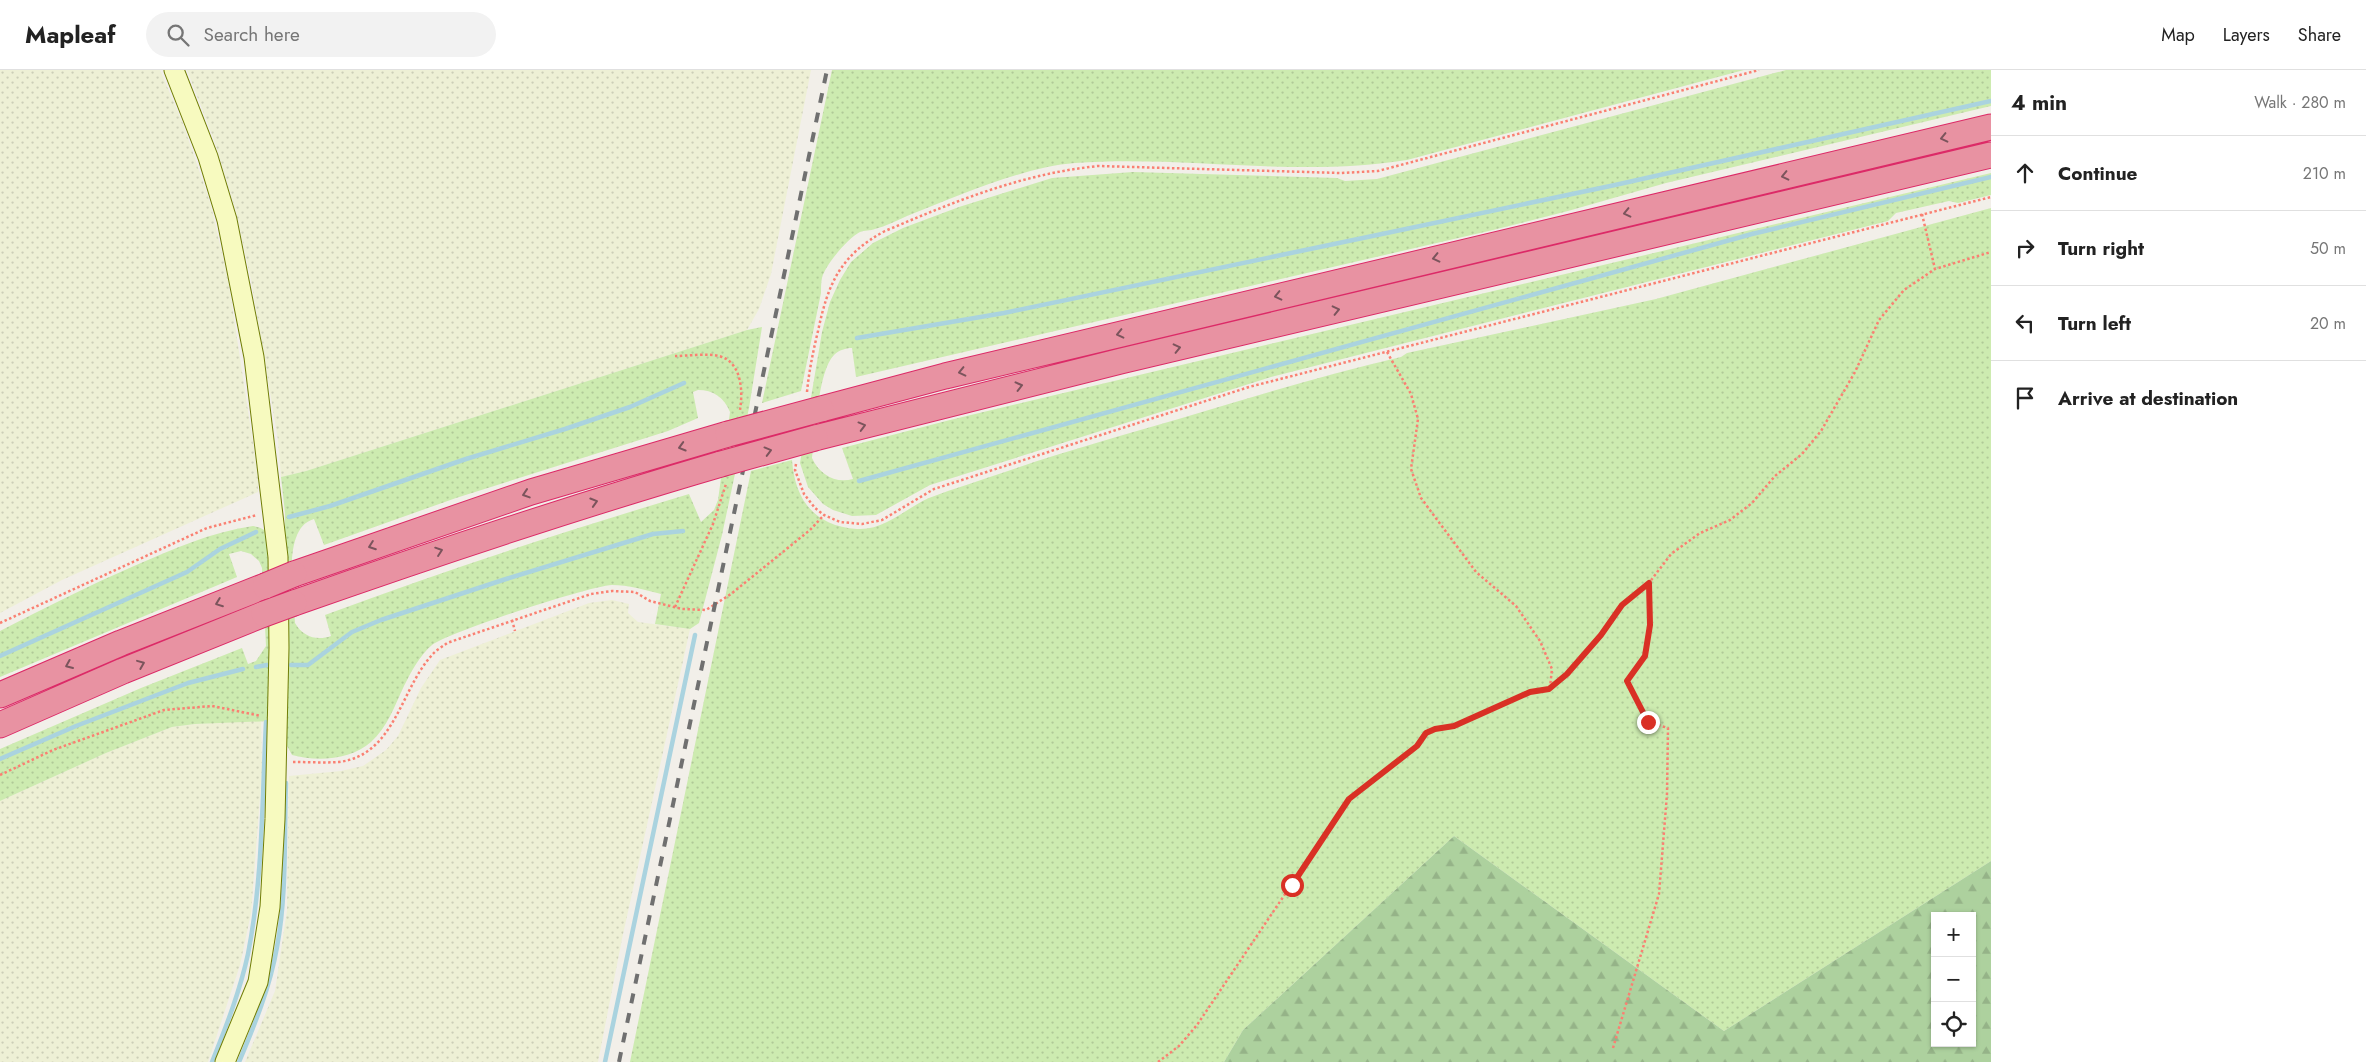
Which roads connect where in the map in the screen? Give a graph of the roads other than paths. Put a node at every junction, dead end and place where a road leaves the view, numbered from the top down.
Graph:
1 (174, 70) edge
2 (1991, 127) edge
3 (1991, 155) edge
4 (0, 695) edge
5 (0, 725) edge
6 (225, 1062) edge

1 - 6 street
2 -> 4 highway, bridge
5 -> 3 highway, bridge

